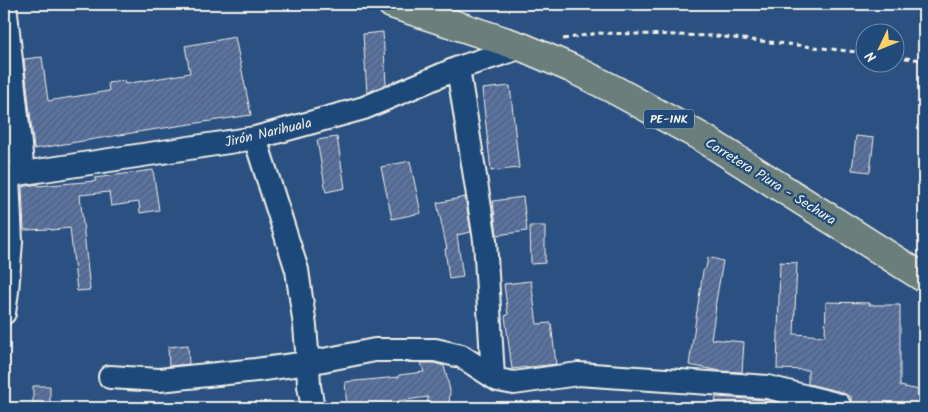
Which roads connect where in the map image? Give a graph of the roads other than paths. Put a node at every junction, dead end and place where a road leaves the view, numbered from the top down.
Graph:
1 (5, 4) edge
2 (392, 4) edge
3 (522, 47) junction
4 (458, 68) junction
5 (255, 138) junction
6 (12, 175) edge
7 (924, 278) edge
8 (4, 313) edge
9 (308, 363) junction
10 (110, 377) dead end
11 (493, 377) junction
12 (839, 405) dead end
13 (314, 408) edge

1 - 6 street
2 - 3 main road, Carretera Piura - Sechura / PE-1NK
3 - 4 street, Jirón Narihuala
3 - 7 main road, Carretera Piura - Sechura / PE-1NK
4 - 5 street, Jirón Narihuala
4 - 11 street
5 - 6 street, Jirón Narihuala
5 - 9 street
6 - 8 street
9 - 10 street
9 - 11 street
9 - 13 street
11 - 12 street

